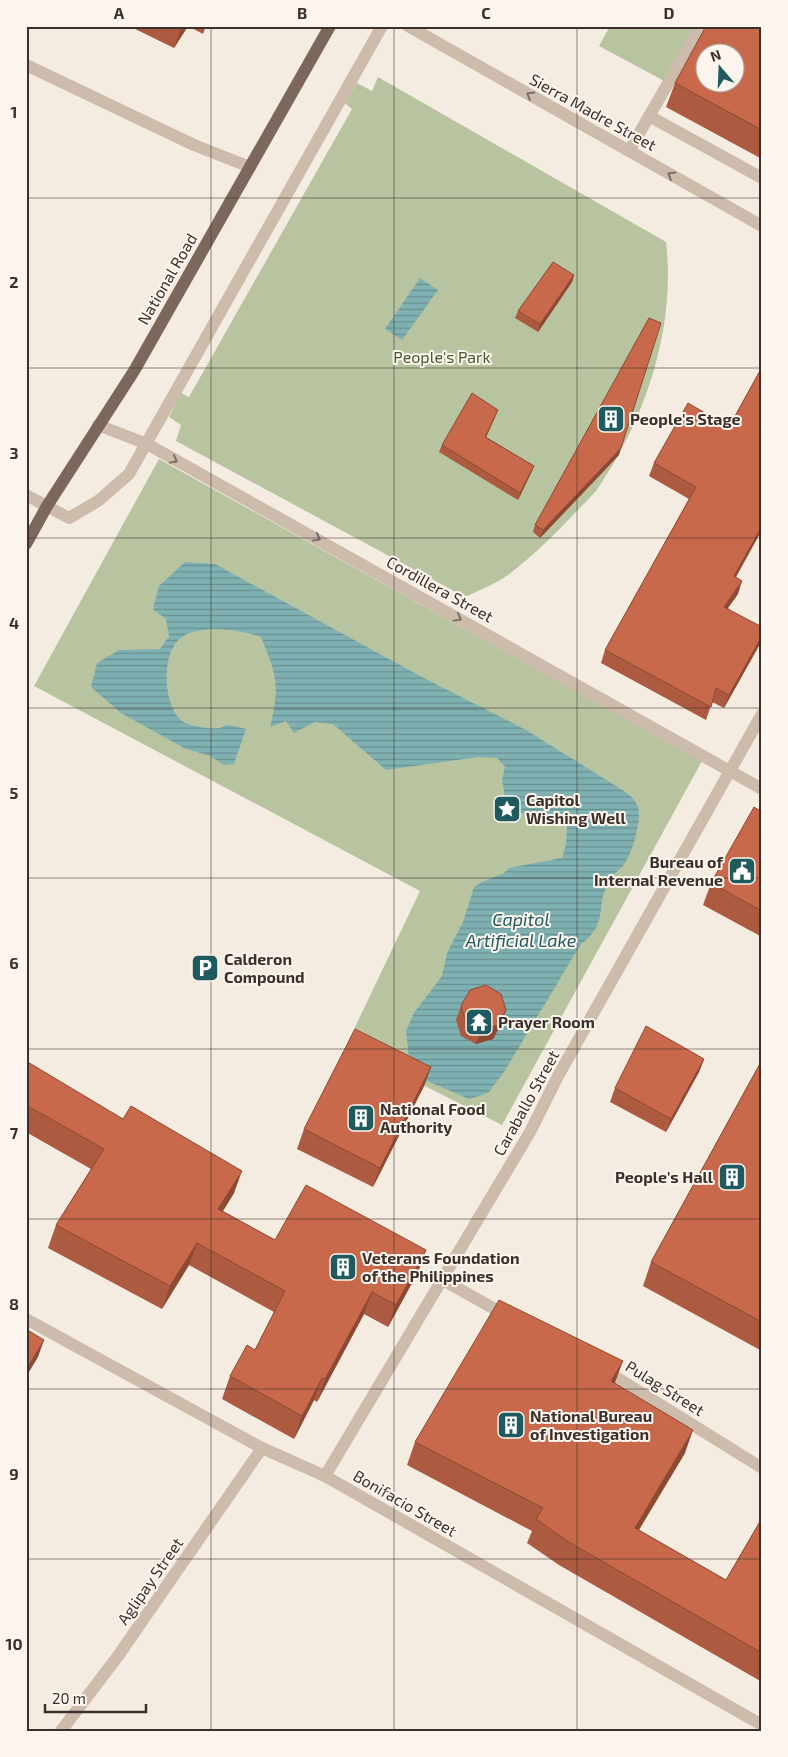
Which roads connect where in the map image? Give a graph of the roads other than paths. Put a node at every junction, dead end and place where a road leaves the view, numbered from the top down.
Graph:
1 (330, 26) edge
2 (382, 26) edge
3 (408, 26) edge
4 (702, 26) edge
5 (26, 66) edge
6 (649, 116) junction
7 (629, 152) junction
8 (250, 166) junction
9 (762, 178) edge
10 (762, 226) edge
11 (98, 425) junction
12 (147, 444) junction
13 (26, 495) edge
14 (47, 506) junction
15 (26, 544) edge
16 (762, 714) edge
17 (730, 771) junction
18 (762, 789) edge
19 (443, 1280) junction
20 (26, 1319) edge
21 (522, 1324) edge
22 (592, 1362) edge
23 (262, 1448) junction
24 (762, 1468) edge
25 (325, 1476) junction
26 (762, 1725) edge
27 (62, 1731) edge

1 - 8 main road, National Road
2 - 12 street
7 -> 3 street, Sierra Madre Street
4 - 6 street
5 - 8 street
6 - 7 street
6 - 9 street
10 -> 7 street, Sierra Madre Street
8 - 11 main road, National Road
11 - 12 street, Cordillera Street
11 - 14 main road, National Road
12 - 14 street
12 -> 17 street, Cordillera Street
13 - 14 street
14 - 15 main road, National Road
16 - 17 street, Caraballo Street
17 - 18 street, Cordillera Street
17 - 19 street, Caraballo Street
19 - 21 street
19 - 25 street, Caraballo Street
20 - 23 street, Bonifacio Street
22 - 24 street, Pulag Street
23 - 25 street, Bonifacio Street
23 - 27 street, Aglipay Street
25 - 26 street, Bonifacio Street

